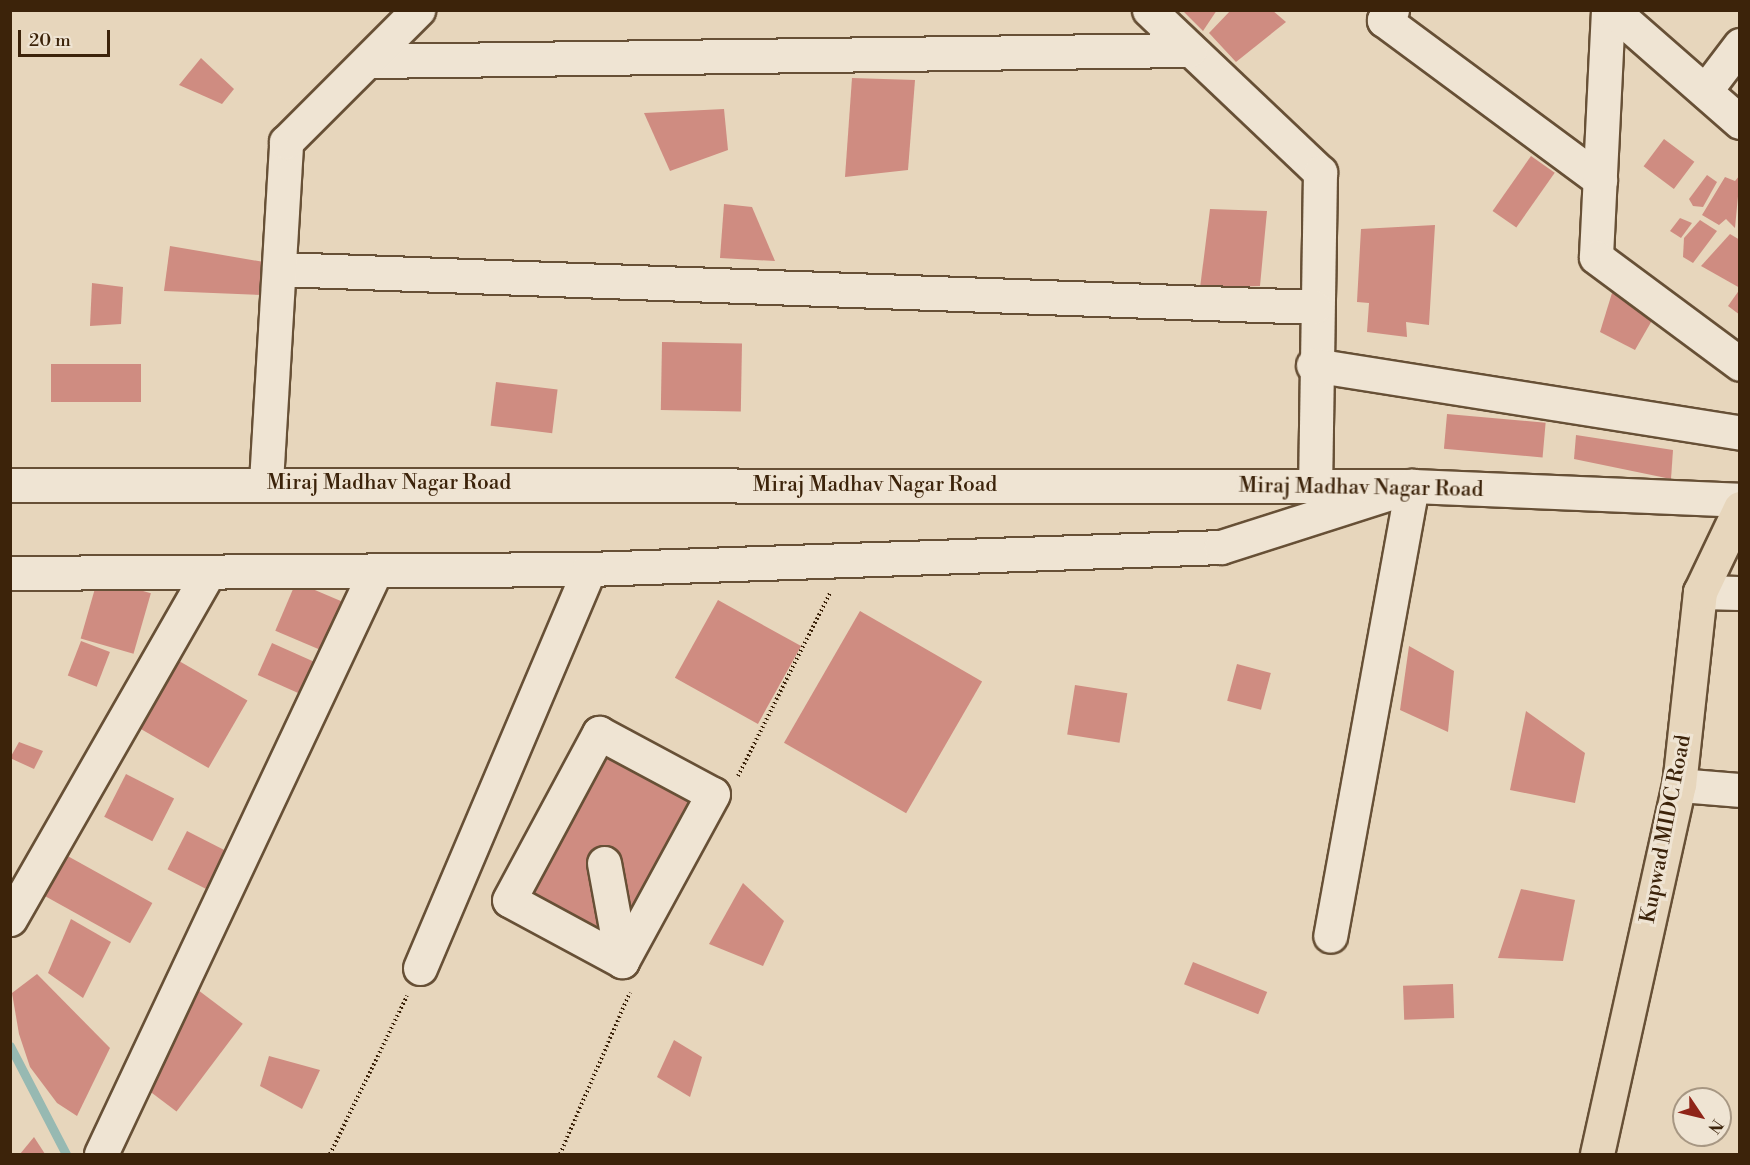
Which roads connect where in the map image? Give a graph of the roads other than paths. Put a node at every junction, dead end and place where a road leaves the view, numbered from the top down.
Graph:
1 (418, 10) edge
2 (1149, 10) edge
3 (1392, 10) edge
4 (1610, 10) edge
5 (1740, 45) edge
6 (1191, 50) junction
7 (369, 61) junction
8 (1706, 91) junction
9 (1740, 122) edge
10 (1600, 180) junction
11 (279, 269) junction
12 (1314, 307) junction
13 (1740, 364) edge
14 (1313, 365) junction
15 (1740, 433) edge
16 (266, 482) junction
17 (10, 485) edge
18 (1315, 486) junction
19 (1412, 486) junction
20 (1740, 500) edge
21 (1740, 508) edge
22 (589, 568) junction
23 (209, 572) junction
24 (375, 572) junction
25 (10, 573) edge
26 (1700, 592) junction
27 (1740, 593) edge
28 (1679, 785) junction
29 (1740, 790) edge
30 (604, 863) dead end
31 (10, 919) edge
32 (1330, 936) dead end
33 (622, 961) junction
34 (420, 968) road end
35 (101, 1155) edge
36 (1597, 1155) edge

1 - 7 street
2 - 6 street
3 - 10 street
4 - 8 street
4 - 10 street
5 - 8 street
6 - 7 street
6 - 12 street
7 - 11 street
8 - 9 street
10 - 13 street
11 - 12 street
11 - 16 street
12 - 14 street
14 - 15 street
14 - 18 street
16 - 17 street, Miraj Madhav Nagar Road
16 - 18 street, Miraj Madhav Nagar Road
18 - 19 street, Miraj Madhav Nagar Road
19 - 20 street, Miraj Madhav Nagar Road
19 - 22 street
19 - 32 street
21 - 26 main road, Kupwad MIDC Road
22 - 24 street
22 - 34 street
23 - 24 street
23 - 25 street
23 - 31 street
24 - 35 street
26 - 27 street
26 - 28 main road, Kupwad MIDC Road
28 - 29 street
28 - 36 main road, Kupwad MIDC Road
30 - 33 street
33 - 33 street

